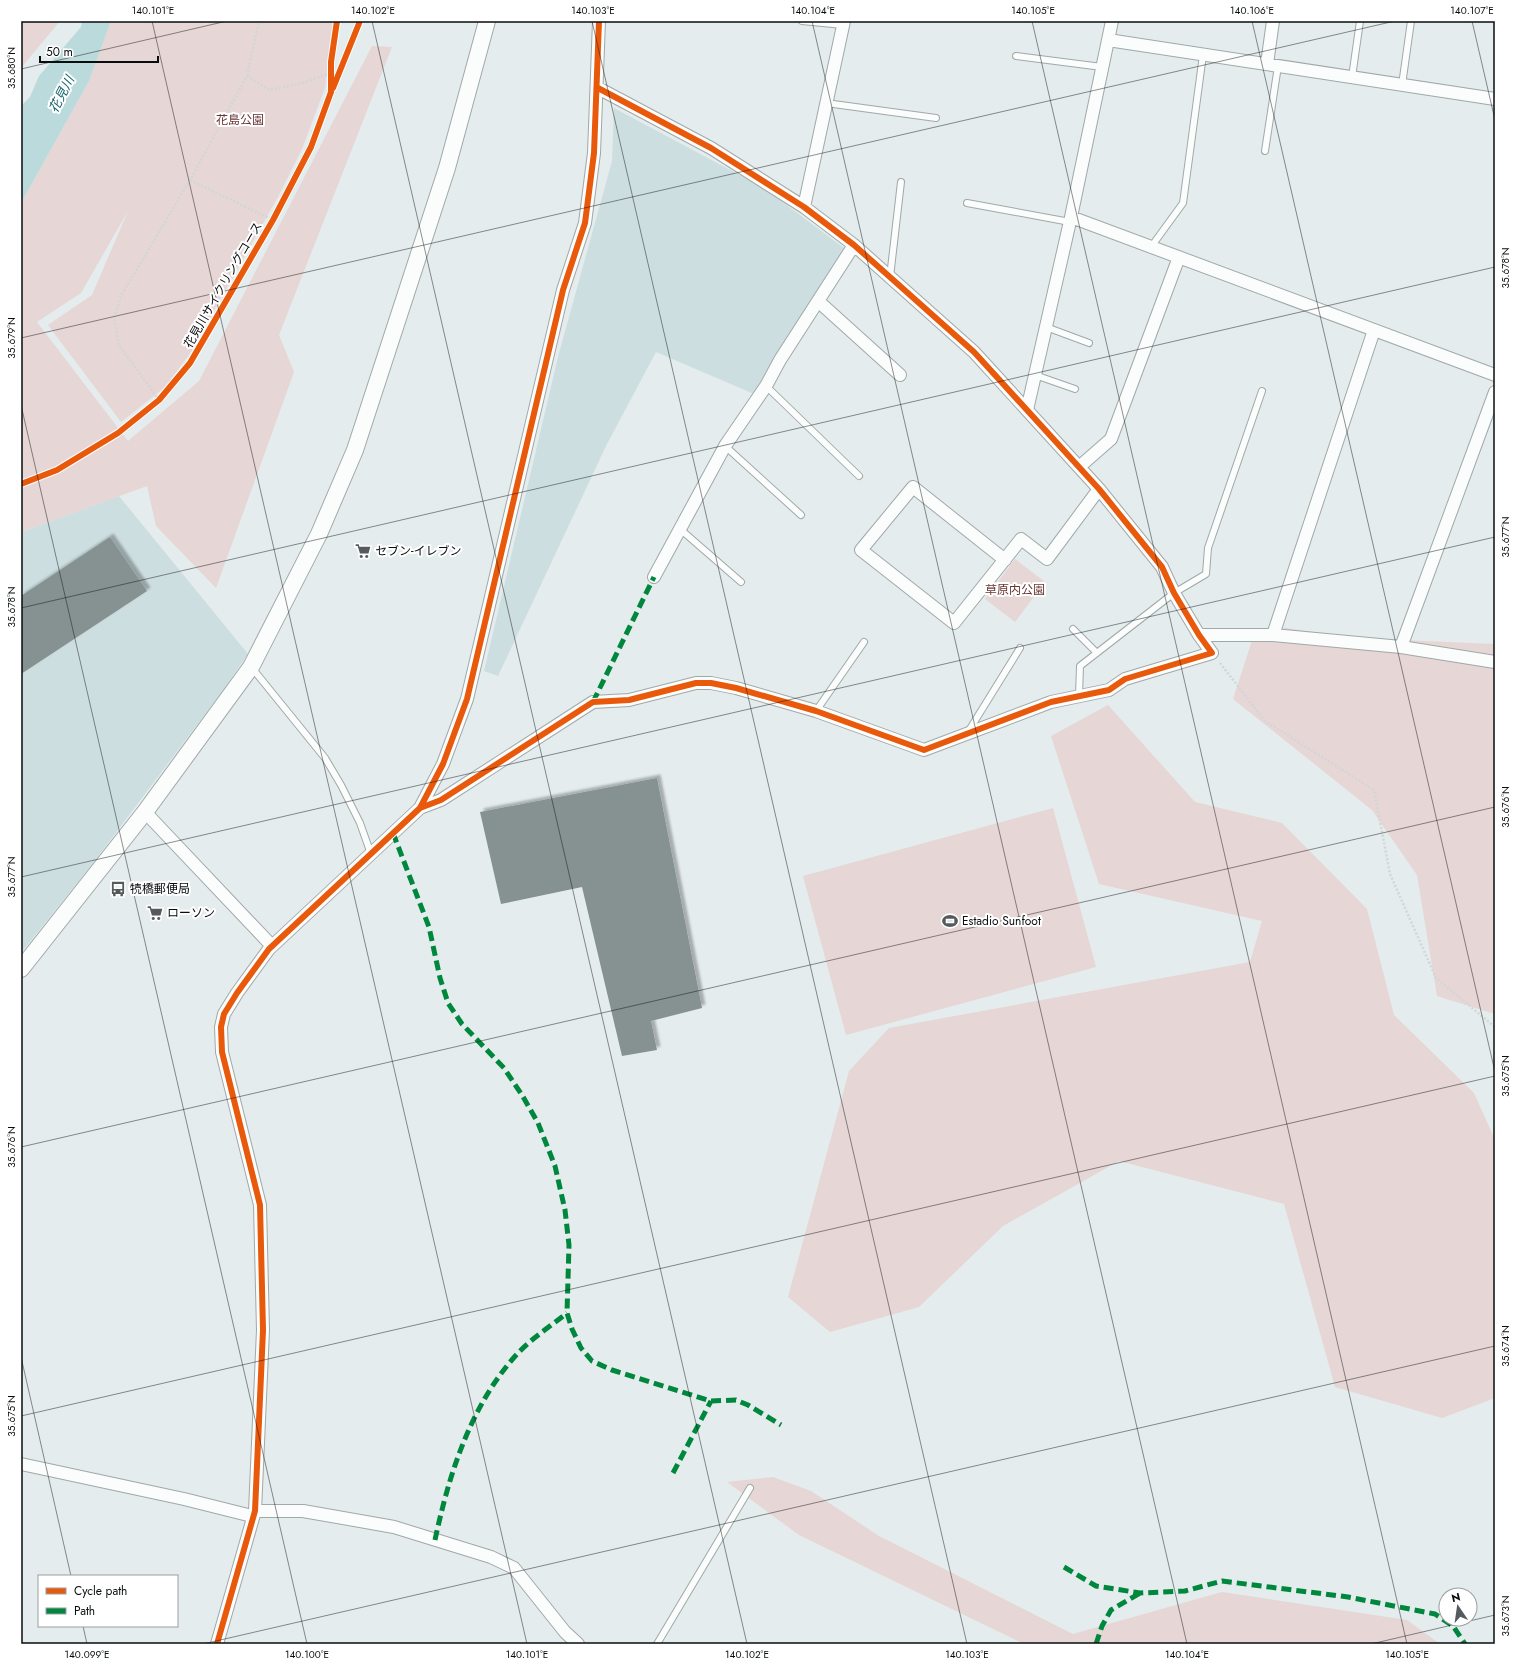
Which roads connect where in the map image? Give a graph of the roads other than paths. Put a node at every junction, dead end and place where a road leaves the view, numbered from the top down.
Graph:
1 (487, 21) edge
2 (599, 21) edge
3 (802, 21) edge
4 (1112, 21) edge
5 (1274, 21) edge
6 (1360, 21) edge
7 (1411, 21) edge
8 (843, 23) edge
9 (1108, 40) junction
10 (1203, 54) junction
11 (1016, 56) dead end
12 (1273, 65) junction
13 (1102, 67) junction
14 (1352, 77) junction
15 (1402, 85) junction
16 (598, 88) junction
17 (1495, 99) edge
18 (826, 104) junction
19 (936, 118) dead end
20 (1265, 151) dead end
21 (900, 182) dead end
22 (967, 204) dead end
23 (804, 208) junction
24 (1071, 219) junction
25 (854, 244) junction
26 (1151, 247) junction
27 (1179, 257) junction
28 (890, 277) junction
29 (818, 301) junction
30 (1046, 327) junction
31 (1374, 330) junction
32 (1089, 343) dead end
33 (900, 375) dead end
34 (1035, 375) junction
35 (1495, 375) edge
36 (766, 386) junction
37 (1075, 389) dead end
38 (1262, 391) dead end
39 (1495, 392) edge
40 (1027, 410) junction
41 (725, 446) junction
42 (1079, 467) junction
43 (858, 476) dead end
44 (1099, 489) junction
45 (801, 515) dead end
46 (680, 529) junction
47 (1005, 560) junction
48 (654, 577) dead end
49 (741, 582) dead end
50 (1174, 593) junction
51 (1073, 629) dead end
52 (1199, 635) junction
53 (1273, 635) junction
54 (864, 642) dead end
55 (1401, 647) junction
56 (1020, 648) dead end
57 (1097, 653) junction
58 (1495, 662) edge
59 (251, 666) junction
60 (1079, 696) junction
61 (816, 712) junction
62 (967, 733) junction
63 (420, 808) junction
64 (145, 812) junction
65 (371, 854) junction
66 (272, 946) junction
67 (21, 969) edge
68 (21, 1464) edge
69 (750, 1488) dead end
70 (253, 1514) junction
71 (217, 1644) edge
72 (578, 1644) edge
73 (657, 1644) edge

1 - 59 street
2 - 16 street
3 - 8 lane
4 - 9 street
5 - 12 street
6 - 14 lane
7 - 15 lane
8 - 18 street
9 - 10 street
9 - 13 street
10 - 12 street
10 - 26 lane
11 - 13 lane
12 - 14 street
12 - 20 lane
13 - 24 street
14 - 15 street
15 - 17 street
16 - 23 street
16 - 63 street
18 - 19 lane
18 - 23 street
21 - 28 lane
22 - 24 lane
23 - 25 street
24 - 26 street
24 - 30 street
25 - 28 street
25 - 29 street
26 - 27 street
27 - 31 street
27 - 42 street
28 - 40 street
29 - 33 street
29 - 36 street
30 - 32 lane
30 - 34 street
31 - 35 street
31 - 53 street
34 - 37 lane
34 - 40 street
36 - 41 street
36 - 43 lane
38 - 50 lane
39 - 55 street
40 - 42 street
41 - 45 lane
41 - 46 street
42 - 44 street
44 - 47 street
44 - 50 street
46 - 48 street
46 - 49 lane
47 - 47 street
50 - 52 street
50 - 57 lane
51 - 57 lane
52 - 53 street
52 - 60 street
53 - 55 street
54 - 61 lane
55 - 58 street
56 - 62 lane
57 - 60 lane
59 - 64 street
59 - 65 lane
60 - 62 street
61 - 62 street
61 - 63 street
63 - 65 street
64 - 66 street
64 - 67 street
65 - 66 street
66 - 70 street
68 - 70 street
69 - 73 lane
70 - 71 street
70 - 72 street

